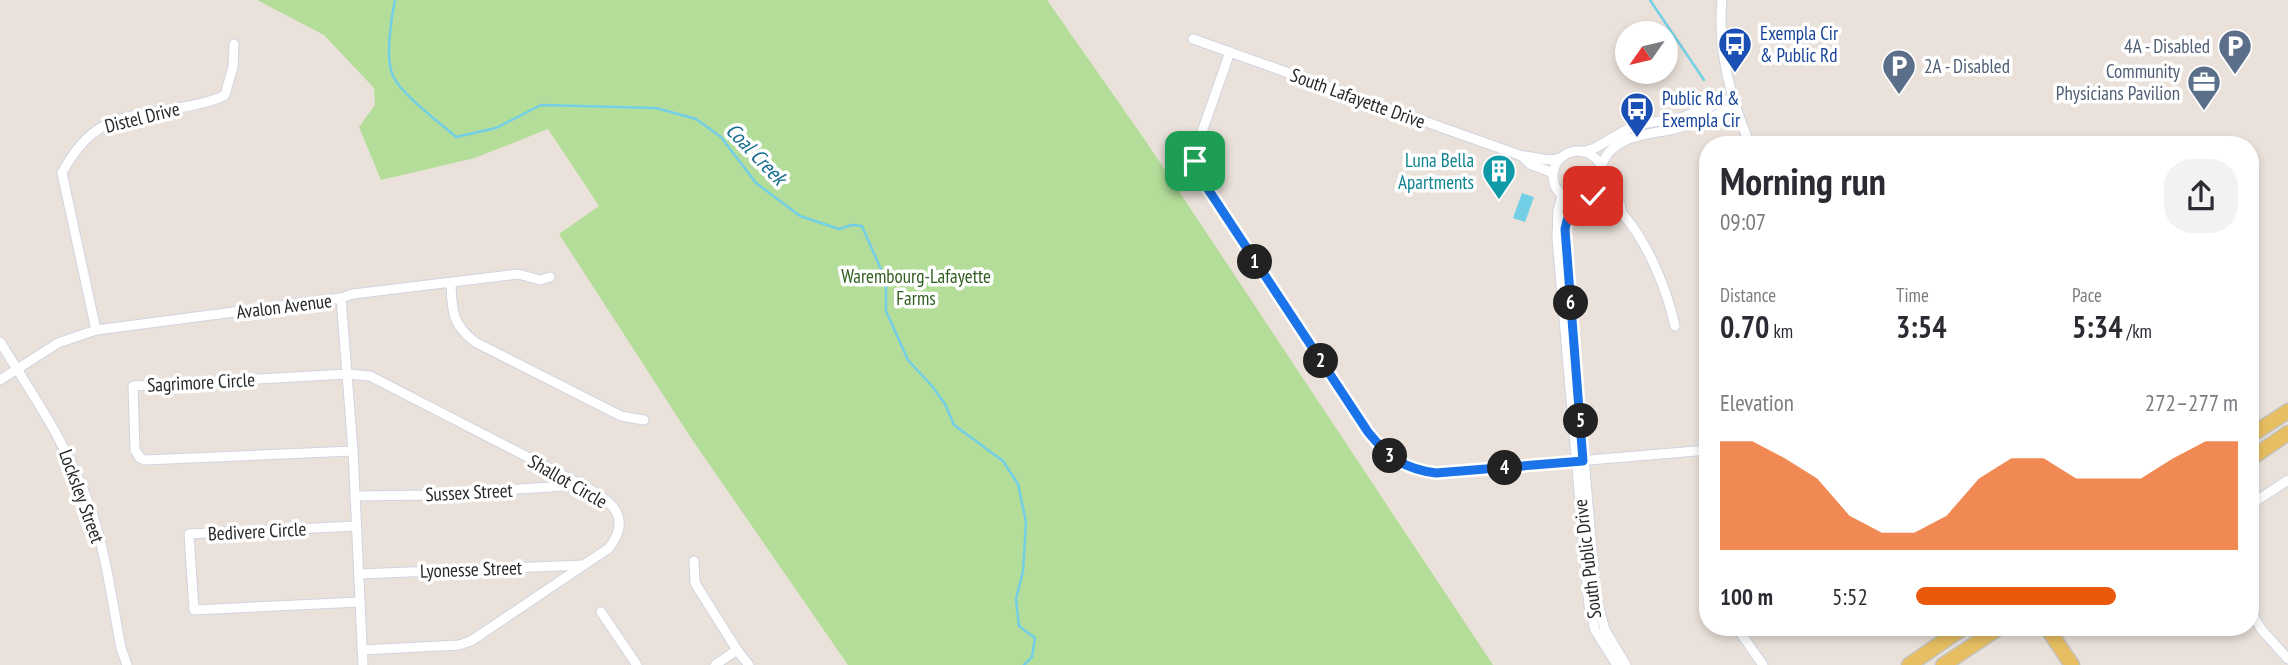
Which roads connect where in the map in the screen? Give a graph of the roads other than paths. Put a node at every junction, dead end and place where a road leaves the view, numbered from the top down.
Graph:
1 (1722, 0) edge
2 (1193, 39) dead end
3 (234, 44) dead end
4 (1230, 52) junction
5 (1735, 103) junction
6 (1747, 136) edge
7 (1583, 152) junction
8 (1522, 156) junction
9 (1560, 158) junction
10 (1601, 167) junction
11 (1553, 173) junction
12 (1601, 185) junction
13 (1562, 195) junction
14 (1590, 198) junction
15 (1578, 201) junction
16 (1622, 213) junction
17 (550, 277) dead end
18 (451, 284) junction
19 (341, 298) junction
20 (1675, 326) dead end
21 (96, 330) junction
22 (0, 342) edge
23 (17, 369) junction
24 (347, 374) junction
25 (0, 380) edge
26 (2288, 411) edge
27 (644, 420) dead end
28 (2259, 430) edge
29 (2288, 433) edge
30 (353, 451) junction
31 (1699, 451) edge
32 (2259, 452) edge
33 (1580, 461) junction
34 (2288, 480) edge
35 (582, 485) junction
36 (355, 496) junction
37 (2259, 499) edge
38 (356, 526) junction
39 (694, 561) dead end
40 (584, 565) junction
41 (359, 574) junction
42 (360, 601) junction
43 (601, 612) dead end
44 (2259, 626) edge
45 (1743, 636) edge
46 (1951, 636) edge
47 (1987, 636) edge
48 (2052, 636) edge
49 (2056, 636) edge
50 (2057, 644) junction
51 (362, 650) junction
52 (737, 650) junction
53 (2288, 659) edge
54 (127, 665) edge
55 (363, 665) edge
56 (637, 665) edge
57 (715, 665) edge
58 (749, 665) edge
59 (1617, 665) edge
60 (1626, 665) edge
61 (1763, 665) edge
62 (1909, 665) edge
63 (1943, 665) edge
64 (2072, 665) edge

1 - 5 street
2 - 4 street, South Lafayette Drive
3 - 21 street, Distel Drive
4 - 8 street, South Lafayette Drive
4 - 33 street
5 - 6 street
5 - 7 street
5 - 10 street
7 - 9 street
7 - 10 street
8 - 9 street, South Lafayette Drive
8 - 11 street, South Lafayette Drive
9 - 11 street
10 - 12 street
11 - 13 street
12 - 14 street
12 - 16 street
13 - 15 street
13 - 33 street, South Public Drive
14 - 15 street
14 - 16 street
15 - 33 street, South Public Drive
16 - 20 street
17 - 18 street
18 - 19 street
18 - 27 street
19 - 21 street, Avalon Avenue
19 - 24 street, Avalon Avenue
21 - 23 street, Avalon Avenue
22 - 23 street, Locksley Street
23 - 25 street, Avalon Avenue
23 - 54 street, Locksley Street
24 - 30 street, Avalon Avenue
24 - 30 street, Sagrimore Circle
24 - 35 street, Shallot Circle
26 - 28 main road
29 - 32 main road
30 - 36 street, Avalon Avenue
31 - 33 street
33 - 59 street, South Public Drive
33 - 60 street, South Public Drive
34 - 37 street
35 - 36 street, Sussex Street
35 - 40 street, Shallot Circle
36 - 38 street, Avalon Avenue
38 - 41 street, Avalon Avenue
38 - 42 street, Bedivere Circle
39 - 52 street
40 - 41 street, Lyonesse Street
40 - 51 street, Shallot Circle
41 - 42 street, Avalon Avenue
42 - 51 street, Avalon Avenue
43 - 56 street
44 - 53 street
45 - 61 street
46 - 62 main road
47 - 63 main road
48 - 50 main road
49 - 50 main road
50 - 64 main road
51 - 55 street, Avalon Avenue
52 - 57 street
52 - 58 street

